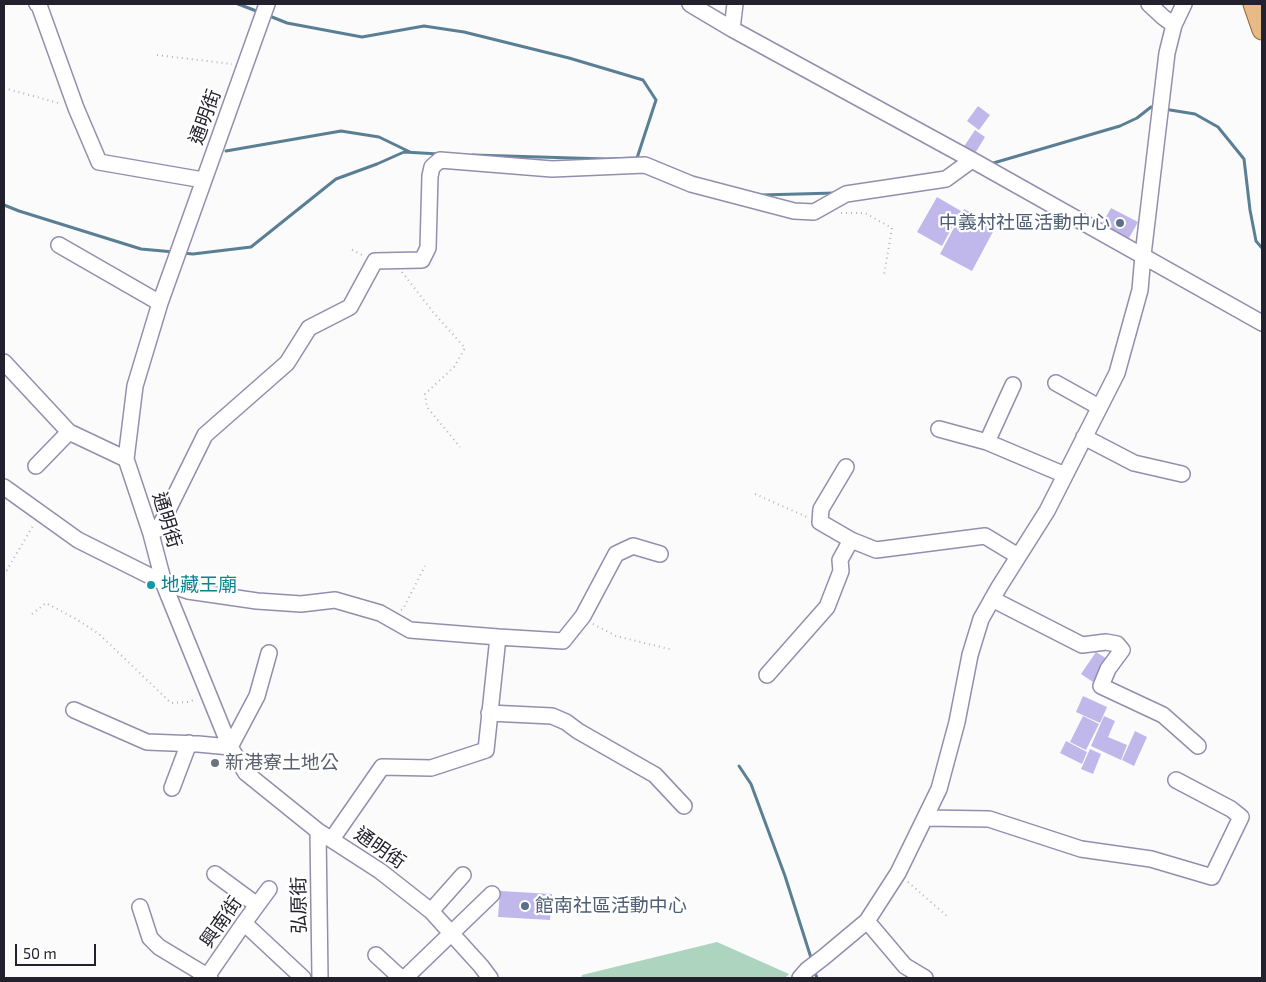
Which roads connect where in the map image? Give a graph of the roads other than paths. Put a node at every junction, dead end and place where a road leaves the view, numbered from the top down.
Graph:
1 (37, 4) edge
2 (690, 4) edge
3 (735, 4) edge
4 (1149, 4) edge
5 (1184, 4) edge
6 (1254, 4) edge
7 (267, 5) edge
8 (1174, 24) junction
9 (732, 29) junction
10 (1262, 30) edge
11 (972, 160) junction
12 (203, 180) junction
13 (59, 245) dead end
14 (1143, 255) junction
15 (160, 303) junction
16 (1262, 323) edge
17 (4, 362) edge
18 (1056, 383) dead end
19 (1013, 385) dead end
20 (1099, 407) junction
21 (939, 429) dead end
22 (68, 432) junction
23 (1084, 436) junction
24 (987, 442) junction
25 (126, 459) junction
26 (36, 466) dead end
27 (846, 467) dead end
28 (1182, 474) dead end
29 (1065, 475) junction
30 (4, 487) edge
31 (151, 534) junction
32 (851, 540) junction
33 (660, 554) dead end
34 (1018, 556) junction
35 (164, 583) junction
36 (992, 599) junction
37 (498, 637) junction
38 (269, 653) dead end
39 (767, 675) dead end
40 (74, 710) dead end
41 (489, 713) junction
42 (189, 743) junction
43 (1198, 746) dead end
44 (230, 747) junction
45 (1176, 780) dead end
46 (172, 788) dead end
47 (684, 806) dead end
48 (925, 818) junction
49 (318, 831) junction
50 (332, 839) junction
51 (215, 874) dead end
52 (463, 875) dead end
53 (269, 889) dead end
54 (492, 894) dead end
55 (257, 905) junction
56 (140, 906) dead end
57 (431, 911) junction
58 (867, 921) junction
59 (244, 923) junction
60 (451, 934) junction
61 (376, 955) dead end
62 (803, 974) edge
63 (208, 977) edge
64 (303, 978) edge
65 (320, 978) edge
66 (401, 978) edge
67 (405, 978) edge
68 (490, 978) edge
69 (924, 978) edge

1 - 12 street
2 - 9 street
3 - 9 street
4 - 8 street
5 - 8 street
6 - 10 main road
7 - 12 street, 通明街
8 - 14 street
9 - 11 street
11 - 14 street
11 - 31 street
12 - 15 street, 通明街
13 - 15 street
14 - 16 street
14 - 20 street
15 - 25 street, 通明街
17 - 22 street
18 - 20 street
19 - 24 street
20 - 23 street
21 - 24 street
22 - 25 street
22 - 26 street
23 - 28 street
23 - 29 street
24 - 29 street
25 - 31 street, 通明街
27 - 32 street
29 - 34 street
30 - 35 street
31 - 35 street, 通明街
32 - 34 street
32 - 39 street
33 - 37 street
34 - 36 street
35 - 37 street
35 - 44 street, 通明街
36 - 43 street
36 - 48 street
37 - 41 street
38 - 44 street
40 - 42 street
41 - 47 street
41 - 50 street
42 - 44 street
42 - 46 street
44 - 49 street, 通明街
45 - 48 street
48 - 58 street
49 - 50 street, 通明街
49 - 65 street, 弘原街
50 - 57 street, 通明街
51 - 55 street
52 - 57 street
53 - 55 street, 興南街
54 - 60 street
55 - 59 street, 興南街
56 - 63 street
57 - 60 street, 通明街
58 - 62 street
58 - 69 street
59 - 63 street, 興南街
59 - 64 street
60 - 67 street
60 - 68 street, 通明街
61 - 66 street

